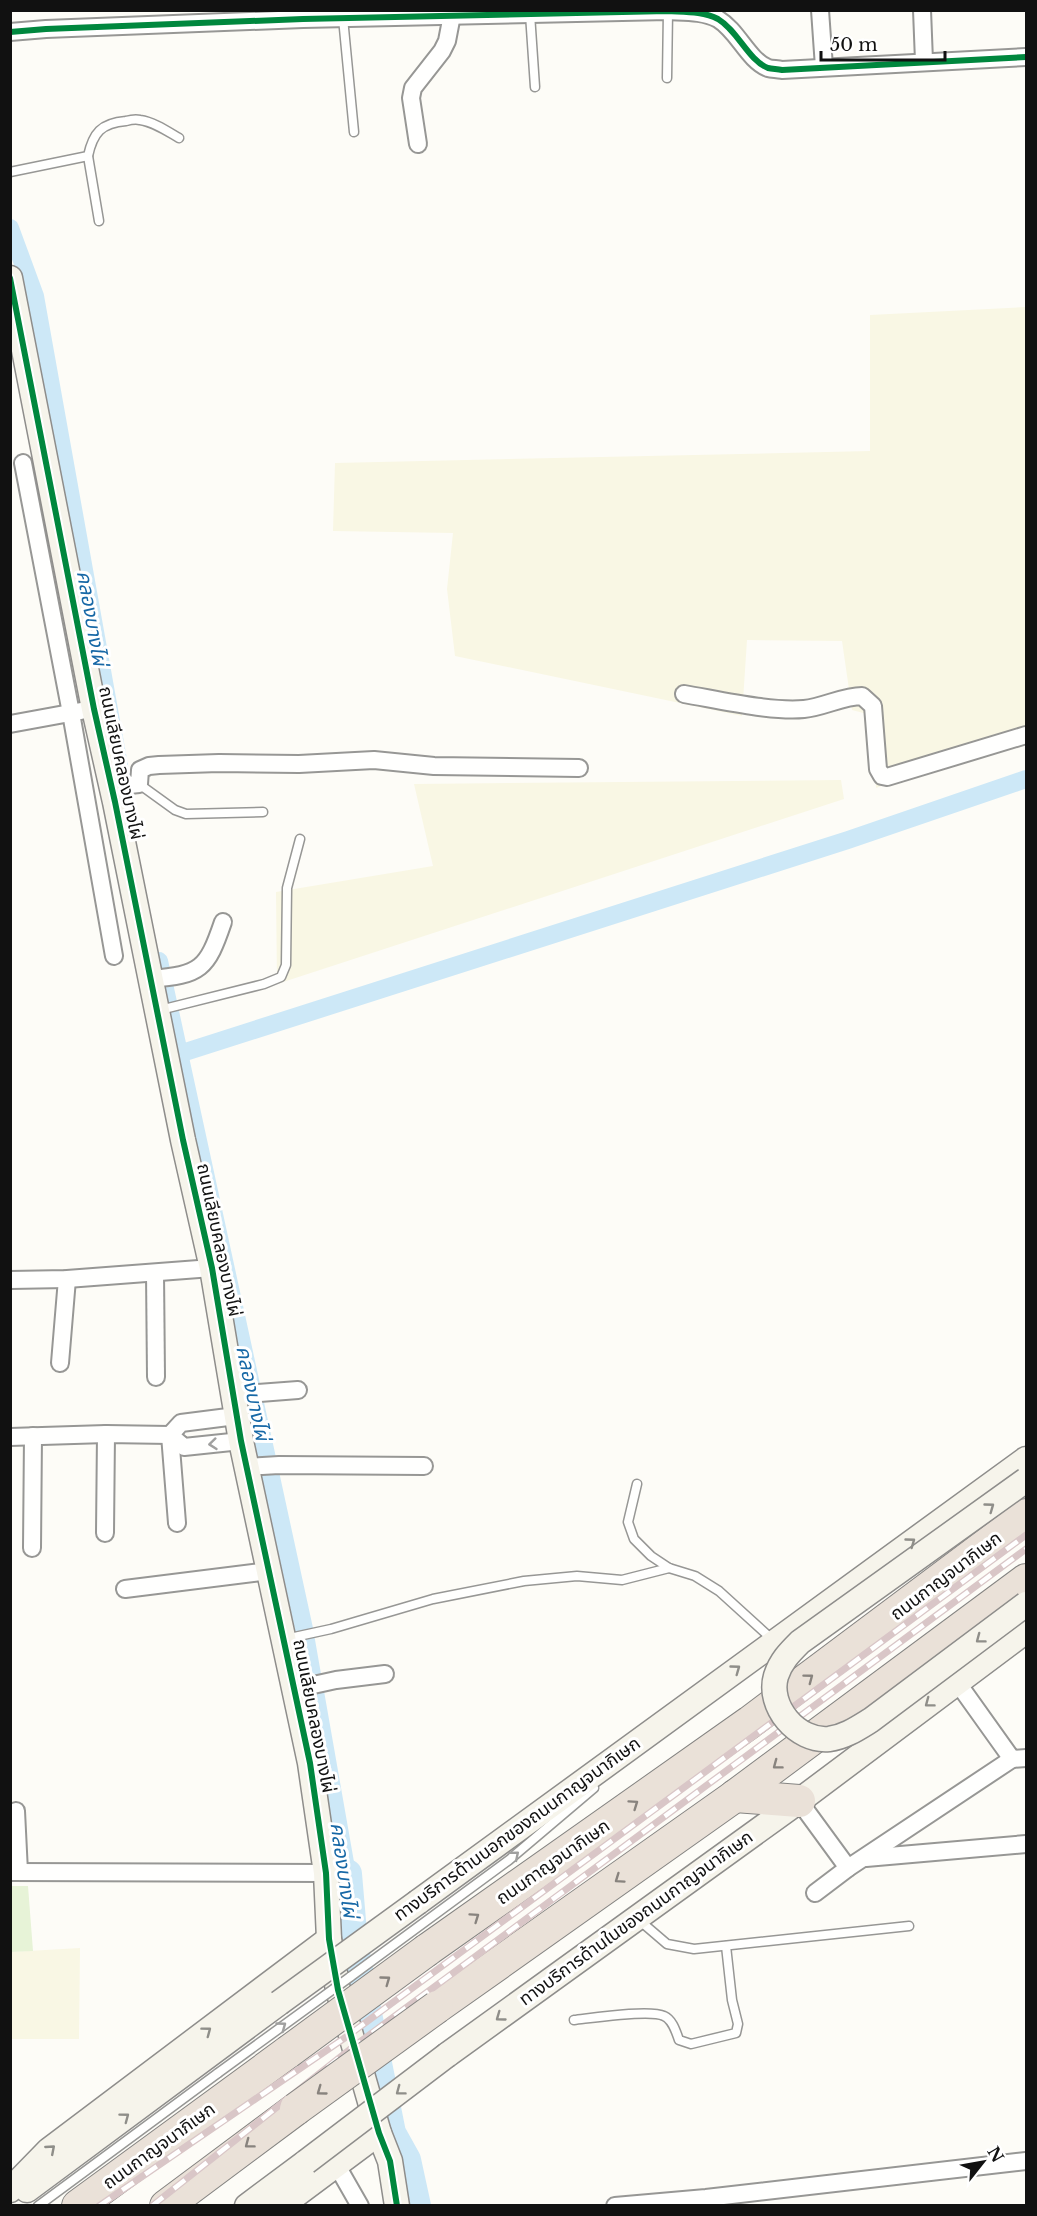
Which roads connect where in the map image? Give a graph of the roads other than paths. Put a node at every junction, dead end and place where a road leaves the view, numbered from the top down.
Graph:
1 (820, 10) edge
2 (922, 10) edge
3 (668, 11) edge
4 (530, 14) junction
5 (452, 15) junction
6 (343, 18) junction
7 (10, 32) edge
8 (1026, 57) edge
9 (924, 61) junction
10 (824, 67) junction
11 (668, 78) dead end
12 (535, 87) dead end
13 (354, 132) dead end
14 (179, 138) dead end
15 (418, 144) dead end
16 (88, 156) junction
17 (10, 172) edge
18 (99, 221) dead end
19 (10, 278) edge
20 (26, 462) edge
21 (684, 694) dead end
22 (83, 711) junction
23 (10, 724) edge
24 (1026, 735) edge
25 (579, 768) dead end
26 (126, 785) junction
27 (263, 812) dead end
28 (300, 839) dead end
29 (223, 922) dead end
30 (114, 956) dead end
31 (155, 978) junction
32 (162, 1010) junction
33 (212, 1268) junction
34 (155, 1273) junction
35 (67, 1279) junction
36 (10, 1280) edge
37 (60, 1363) dead end
38 (156, 1377) dead end
39 (298, 1390) dead end
40 (237, 1402) junction
41 (106, 1434) junction
42 (171, 1435) junction
43 (33, 1436) junction
44 (10, 1437) edge
45 (241, 1441) junction
46 (1026, 1459) edge
47 (424, 1466) dead end
48 (251, 1467) junction
49 (1026, 1480) edge
50 (637, 1484) dead end
51 (1026, 1515) edge
52 (177, 1523) dead end
53 (105, 1533) dead end
54 (32, 1548) dead end
55 (669, 1568) junction
56 (269, 1571) junction
57 (1026, 1580) edge
58 (125, 1590) dead end
59 (1026, 1604) edge
60 (1026, 1631) edge
61 (289, 1638) junction
62 (775, 1642) junction
63 (385, 1674) dead end
64 (957, 1682) junction
65 (299, 1688) junction
66 (705, 1692) junction
67 (1019, 1759) edge
68 (609, 1774) dead end
69 (600, 1782) dead end
70 (735, 1796) junction
71 (799, 1802) junction
72 (16, 1811) dead end
73 (1026, 1844) edge
74 (863, 1858) junction
75 (849, 1868) junction
76 (15, 1872) edge
77 (326, 1873) junction
78 (815, 1893) dead end
79 (637, 1918) junction
80 (909, 1926) dead end
81 (328, 1939) junction
82 (726, 1946) junction
83 (574, 2020) dead end
84 (379, 2133) junction
85 (1026, 2161) edge
86 (336, 2164) junction
87 (10, 2190) edge
88 (10, 2202) edge
89 (706, 2202) edge
90 (38, 2205) edge
91 (78, 2205) edge
92 (166, 2205) edge
93 (247, 2205) edge
94 (280, 2205) edge
95 (360, 2205) edge
96 (397, 2205) edge
97 (615, 2205) edge

1 - 10 street
2 - 9 street
3 - 4 street
3 - 10 street
3 - 11 lane
4 - 5 street
4 - 12 lane
5 - 6 street
5 - 15 street
6 - 7 street
6 - 13 lane
8 - 9 street
9 - 10 street
14 - 16 lane
16 - 17 lane
16 - 18 lane
19 - 20 main road, ถนนเลียบคลองบางไผ่
20 - 22 main road, ถนนเลียบคลองบางไผ่
21 - 24 street
22 - 23 street
22 - 26 main road, ถนนเลียบคลองบางไผ่
22 - 30 street
25 - 26 street
26 - 27 lane
26 - 31 main road, ถนนเลียบคลองบางไผ่
28 - 32 lane
29 - 31 street
31 - 32 main road, ถนนเลียบคลองบางไผ่
32 - 33 main road, ถนนเลียบคลองบางไผ่
33 - 34 street
33 - 40 main road, ถนนเลียบคลองบางไผ่
34 - 35 street
34 - 38 street
35 - 36 street
35 - 37 street
39 - 40 street
40 - 42 street
40 - 45 main road, ถนนเลียบคลองบางไผ่
41 - 42 street
41 - 43 street
41 - 53 street
45 -> 42 street
42 - 52 street
43 - 44 street
43 - 54 street
45 - 48 main road, ถนนเลียบคลองบางไผ่
62 -> 46 main road, ทางบริการด้านนอกของถนนกาญจนาภิเษก
47 - 48 street
48 - 56 main road, ถนนเลียบคลองบางไผ่
59 -> 49 main road, bridge
50 - 55 lane
91 -> 51 highway, ถนนกาญจนาภิเษก, bridge
55 - 61 lane
55 - 62 lane
56 - 58 street
56 - 61 main road, ถนนเลียบคลองบางไผ่
57 -> 70 highway
60 - 64 main road, ทางบริการด้านในของถนนกาญจนาภิเษก
61 - 65 main road, ถนนเลียบคลองบางไผ่
66 -> 62 main road, ทางบริการด้านนอกของถนนกาญจนาภิเษก
63 - 65 street
64 - 67 street
64 -> 71 main road, ทางบริการด้านในของถนนกาญจนาภิเษก
65 - 77 main road, ถนนเลียบคลองบางไผ่
66 - 68 lane
88 -> 66 main road, ทางบริการด้านนอกของถนนกาญจนาภิเษก, bridge
67 - 74 street
90 -> 69 lane, bridge
70 - 71 highway
70 -> 92 highway, bridge
71 - 75 street
71 - 79 main road, ทางบริการด้านในของถนนกาญจนาภิเษก
72 - 76 street
73 - 74 street
74 - 75 street
75 - 78 street
76 - 77 street
77 - 81 main road, ถนนเลียบคลองบางไผ่
79 - 82 lane
79 -> 93 main road, ทางบริการด้านในของถนนกาญจนาภิเษก, bridge
80 - 82 lane
81 - 84 main road, ถนนเลียบคลองบางไผ่
87 -> 81 main road
82 - 83 lane
84 - 86 main road
84 - 96 main road, ถนนเลียบคลองบางไผ่
85 - 89 street
86 - 94 main road
86 - 95 street
89 - 97 street

